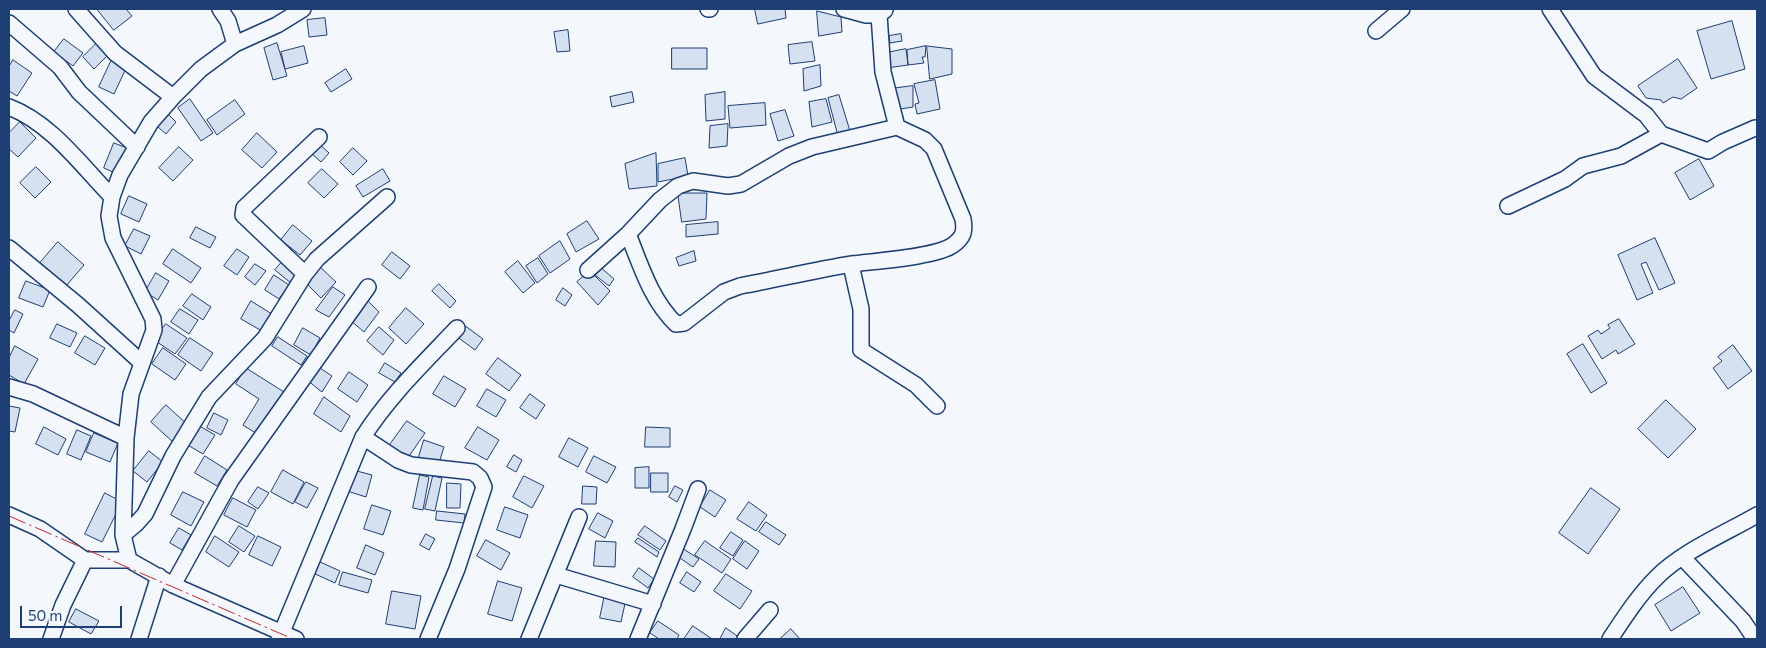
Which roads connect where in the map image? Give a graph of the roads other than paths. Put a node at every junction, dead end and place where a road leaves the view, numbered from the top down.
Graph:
1 (76, 9) edge
2 (220, 9) edge
3 (303, 9) edge
4 (844, 9) edge
5 (1402, 9) edge
6 (1550, 9) edge
7 (883, 12) edge
8 (9, 23) edge
9 (1376, 31) dead end
10 (235, 44) junction
11 (173, 97) junction
12 (9, 107) edge
13 (897, 127) junction
14 (1757, 128) edge
15 (1660, 134) junction
16 (319, 137) dead end
17 (137, 147) junction
18 (112, 197) junction
19 (386, 197) dead end
20 (1508, 206) dead end
21 (628, 234) junction
22 (9, 248) edge
23 (851, 264) junction
24 (588, 270) dead end
25 (304, 274) junction
26 (368, 287) dead end
27 (457, 328) dead end
28 (142, 363) junction
29 (9, 387) edge
30 (937, 406) dead end
31 (363, 437) junction
32 (126, 438) junction
33 (698, 489) dead end
34 (9, 515) edge
35 (1757, 515) edge
36 (579, 517) dead end
37 (123, 535) junction
38 (1682, 557) junction
39 (85, 560) junction
40 (129, 560) junction
41 (556, 575) junction
42 (159, 576) junction
43 (173, 585) junction
44 (653, 604) junction
45 (770, 610) dead end
46 (280, 636) edge
47 (52, 639) edge
48 (139, 639) edge
49 (296, 639) edge
50 (428, 639) edge
51 (529, 639) edge
52 (638, 639) edge
53 (745, 639) edge
54 (1610, 639) edge
55 (1755, 639) edge

1 - 11 street
2 - 10 street
3 - 10 street
4 - 7 street
5 - 9 street
6 - 15 street
7 - 13 street
8 - 17 street
10 - 11 street
11 - 17 street
12 - 18 street
13 - 21 street
13 - 23 street
14 - 15 street
15 - 20 street
16 - 25 street
17 - 18 street
18 - 28 street
19 - 25 street
21 - 23 street
21 - 24 street
22 - 28 street
23 - 30 street
25 - 37 street
26 - 43 street
27 - 31 street
28 - 32 street
29 - 32 street
31 - 46 street
31 - 50 street
32 - 37 street
33 - 44 street
34 - 39 street
35 - 38 street
36 - 41 street
37 - 40 street
38 - 54 street
38 - 55 street
39 - 40 street
39 - 47 street
40 - 42 street
41 - 44 street
41 - 51 street
42 - 43 street
42 - 48 street
43 - 46 street
44 - 52 street
45 - 53 street
46 - 49 street

